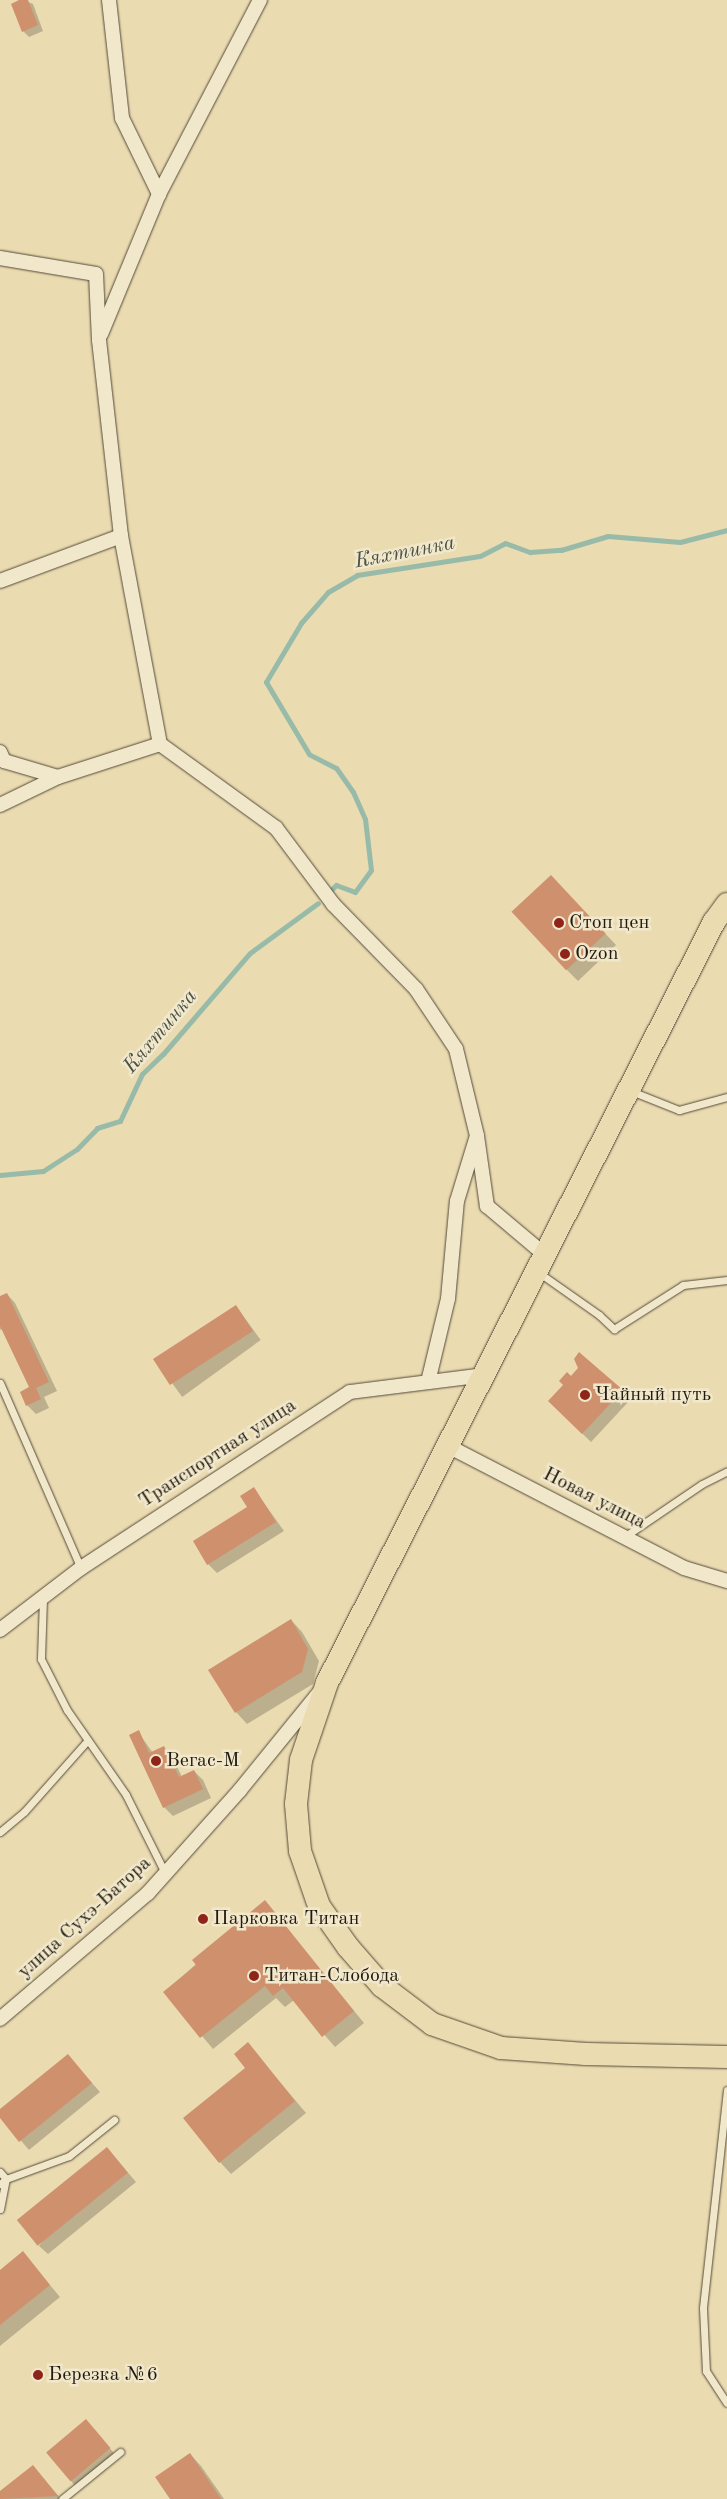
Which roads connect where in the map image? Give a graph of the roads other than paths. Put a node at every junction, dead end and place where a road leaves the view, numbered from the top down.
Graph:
1 (109, 0) edge
2 (260, 0) edge
3 (159, 194) junction
4 (0, 258) edge
5 (99, 340) junction
6 (121, 536) junction
7 (0, 581) edge
8 (160, 744) junction
9 (0, 752) edge
10 (58, 777) junction
11 (0, 806) edge
12 (727, 904) edge
13 (628, 1090) junction
14 (727, 1096) edge
15 (477, 1136) junction
16 (540, 1262) junction
17 (727, 1280) edge
18 (484, 1375) junction
19 (428, 1382) junction
20 (0, 1383) edge
21 (446, 1445) junction
22 (727, 1471) edge
23 (624, 1538) junction
24 (80, 1568) junction
25 (727, 1581) edge
26 (44, 1596) junction
27 (0, 1630) edge
28 (327, 1683) junction
29 (88, 1740) junction
30 (0, 1832) edge
31 (166, 1874) junction
32 (0, 2019) edge
33 (727, 2057) edge
34 (727, 2090) edge
35 (114, 2120) dead end
36 (0, 2172) edge
37 (3, 2181) edge
38 (0, 2209) edge
39 (727, 2403) edge
40 (120, 2452) dead end
41 (62, 2499) edge

1 - 3 street
2 - 3 street
3 - 5 street
4 - 5 street
5 - 6 street
6 - 7 street
6 - 8 street
8 - 10 street
8 - 15 street
9 - 10 street
10 - 11 street
12 - 13 main road
13 - 14 lane
13 - 16 main road
15 - 16 street
15 - 19 street
16 - 17 lane
16 - 18 main road
18 - 19 street, Транспортная улица
18 - 21 main road
19 - 24 street, Транспортная улица
20 - 24 lane
21 - 23 street, Новая улица
21 - 28 main road
22 - 23 lane
23 - 25 street, Новая улица
24 - 26 street, Транспортная улица
26 - 27 street, Транспортная улица
26 - 29 lane
28 - 31 street, улица Сухэ-Батора
28 - 33 main road
29 - 30 lane
29 - 31 lane
31 - 32 street, улица Сухэ-Батора
34 - 39 lane
35 - 37 lane
36 - 37 lane
37 - 38 lane
40 - 41 lane

